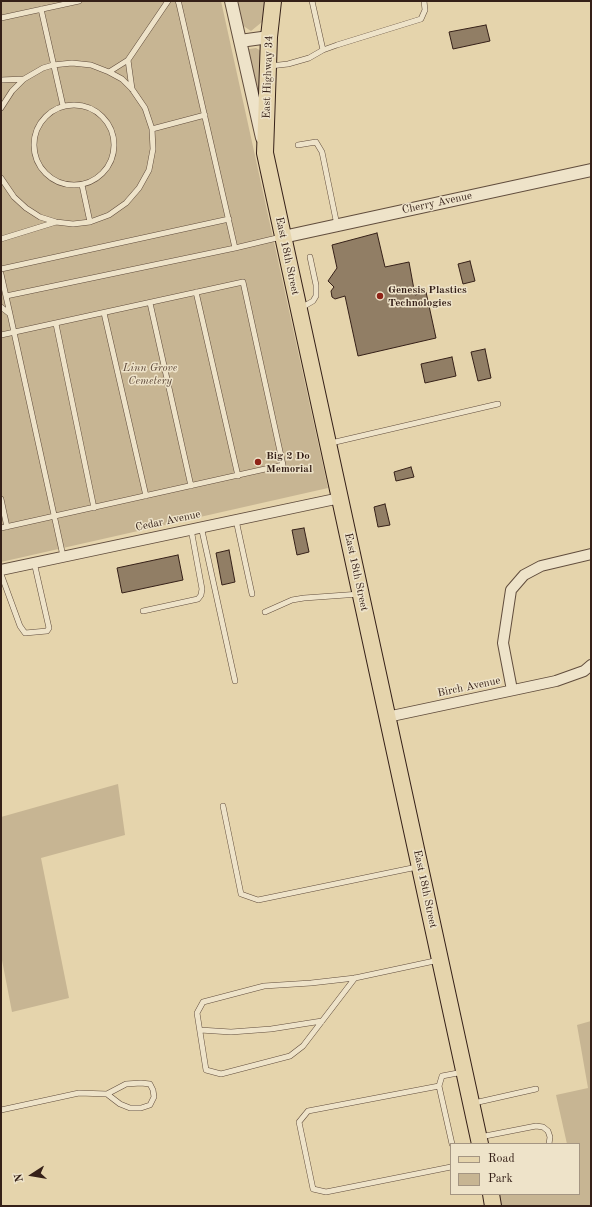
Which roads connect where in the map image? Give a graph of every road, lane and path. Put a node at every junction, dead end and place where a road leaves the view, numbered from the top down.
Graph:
1 (79, 1) edge
2 (168, 1) edge
3 (178, 1) edge
4 (231, 1) edge
5 (273, 1) edge
6 (312, 1) edge
7 (424, 1) edge
8 (41, 9) junction
9 (1, 18) edge
10 (269, 37) junction
11 (240, 41) junction
12 (323, 50) junction
13 (128, 60) junction
14 (53, 65) junction
15 (267, 66) junction
16 (109, 72) junction
17 (24, 79) junction
18 (1, 80) edge
19 (132, 90) junction
20 (63, 106) junction
21 (1, 108) edge
22 (205, 115) junction
23 (152, 129) junction
24 (298, 145) dead end
25 (265, 153) junction
26 (591, 170) edge
27 (1, 178) edge
28 (82, 185) junction
29 (228, 218) junction
30 (56, 222) junction
31 (90, 222) junction
32 (337, 225) junction
33 (283, 237) junction
34 (1, 239) edge
35 (235, 248) junction
36 (310, 257) dead end
37 (1, 268) edge
38 (1, 274) edge
39 (196, 292) junction
40 (6, 296) junction
41 (150, 303) junction
42 (1, 307) edge
43 (299, 310) junction
44 (104, 313) junction
45 (10, 314) junction
46 (56, 324) junction
47 (14, 333) junction
48 (1, 336) edge
49 (498, 404) dead end
50 (328, 444) junction
51 (238, 476) junction
52 (191, 486) junction
53 (146, 496) junction
54 (340, 498) junction
55 (1, 499) edge
56 (94, 508) junction
57 (55, 517) junction
58 (236, 520) junction
59 (202, 526) junction
60 (4, 528) edge
61 (191, 529) junction
62 (591, 554) edge
63 (63, 556) junction
64 (34, 562) junction
65 (1, 570) edge
66 (1, 574) edge
67 (252, 594) dead end
68 (360, 594) junction
69 (143, 611) dead end
70 (265, 612) dead end
71 (591, 665) edge
72 (235, 681) dead end
73 (512, 690) junction
74 (387, 717) junction
75 (222, 806) dead end
76 (420, 867) junction
77 (440, 960) junction
78 (355, 978) junction
79 (322, 1021) junction
80 (200, 1030) junction
81 (464, 1072) junction
82 (439, 1086) junction
83 (536, 1089) dead end
84 (107, 1094) junction
85 (471, 1103) junction
86 (1, 1110) edge
87 (479, 1141) edge
88 (452, 1143) edge
89 (549, 1143) edge
90 (450, 1167) edge
91 (491, 1195) edge
92 (493, 1206) edge

1 - 8 lane
2 - 13 lane
3 - 22 lane
4 - 11 street, East 18th Street
5 - 10 main road, East Highway 34
6 - 12 lane
7 - 12 lane
8 - 9 lane
8 - 14 lane
10 - 11 street
10 - 15 main road, East Highway 34
11 - 25 street, East 18th Street
12 - 15 lane
13 - 16 lane
13 - 19 lane
14 - 16 lane
14 - 17 lane
14 - 20 lane
15 - 25 main road, East Highway 34
16 - 19 lane
17 - 18 lane
17 - 21 lane
19 - 23 lane
20 - 28 lane
20 - 28 lane
22 - 23 lane
22 - 29 lane
23 - 31 lane
24 - 32 lane
25 - 33 main road, East 18th Street
26 - 32 street, Cherry Avenue
27 - 30 lane
28 - 31 lane
29 - 35 lane
29 - 37 lane
30 - 31 lane
30 - 34 lane
32 - 33 street, Cherry Avenue
33 - 35 lane
33 - 43 main road, East 18th Street
35 - 40 lane
36 - 43 lane
38 - 40 lane
39 - 41 lane
39 - 51 lane
39 - 51 lane
40 - 45 lane
41 - 44 lane
41 - 52 lane
42 - 45 lane
43 - 50 main road, East 18th Street
44 - 46 lane
44 - 53 lane
45 - 47 lane
46 - 47 lane
46 - 56 lane
47 - 48 lane
47 - 57 lane
49 - 50 lane
50 - 54 main road, East 18th Street
51 - 52 lane
52 - 53 lane
53 - 56 lane
54 - 58 street, Cedar Avenue
54 - 68 main road, East 18th Street
55 - 60 lane
56 - 57 lane
57 - 60 lane
57 - 63 lane
58 - 59 street, Cedar Avenue
58 - 67 lane
59 - 61 street, Cedar Avenue
59 - 72 lane
61 - 63 street, Cedar Avenue
61 - 69 lane
62 - 73 street
63 - 64 street, Cedar Avenue
64 - 65 street, Cedar Avenue
64 - 66 lane
68 - 70 lane
68 - 74 main road, East 18th Street
71 - 73 street, Birch Avenue
73 - 74 street, Birch Avenue
74 - 76 main road, East 18th Street
75 - 76 lane
76 - 77 main road, East 18th Street
77 - 78 lane
77 - 81 main road, East 18th Street
78 - 79 lane
78 - 80 lane
79 - 80 lane
79 - 80 lane
81 - 82 lane
81 - 85 main road, East 18th Street
82 - 88 lane
82 - 90 lane
83 - 85 lane
84 - 84 lane
84 - 86 lane
85 - 87 main road, East 18th Street
87 - 89 lane
91 - 92 main road

